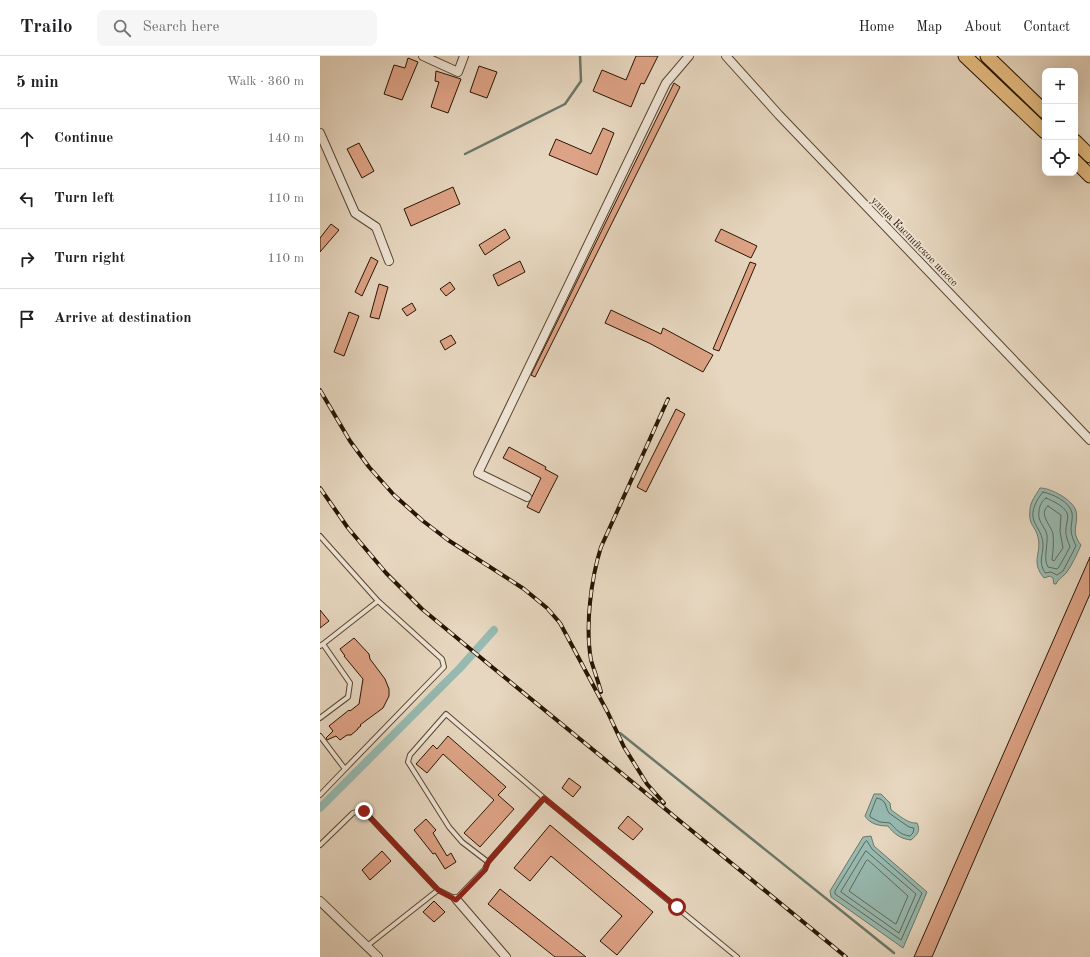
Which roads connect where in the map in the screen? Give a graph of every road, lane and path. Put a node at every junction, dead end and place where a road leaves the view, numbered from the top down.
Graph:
1 (423, 56) edge
2 (464, 56) edge
3 (689, 56) edge
4 (726, 56) edge
5 (965, 56) edge
6 (987, 56) edge
7 (1042, 109) edge
8 (1042, 129) edge
9 (320, 133) edge
10 (1078, 144) edge
11 (1090, 156) edge
12 (1078, 164) edge
13 (1090, 176) edge
14 (389, 261) dead end
15 (1090, 440) edge
16 (527, 497) dead end
17 (320, 536) edge
18 (378, 601) junction
19 (321, 645) edge
20 (320, 718) edge
21 (320, 736) edge
22 (345, 769) junction
23 (320, 795) edge
24 (544, 798) junction
25 (320, 845) edge
26 (488, 862) junction
27 (438, 890) junction
28 (456, 900) junction
29 (320, 901) edge
30 (366, 946) junction
31 (378, 957) edge
32 (506, 957) edge
33 (737, 957) edge

1 - 2 street
3 - 16 street
4 - 15 street, улица Каспийское шоссе
5 - 8 main road
6 - 7 main road
9 - 14 street
10 - 11 main road
12 - 13 main road
17 - 18 lane
18 - 19 lane
18 - 22 lane
19 - 20 lane
21 - 22 lane
22 - 23 lane
24 - 26 lane
24 - 26 lane
24 - 33 lane
25 - 27 lane
26 - 28 lane
27 - 28 lane
27 - 30 lane
28 - 32 street
29 - 30 street
30 - 31 street

